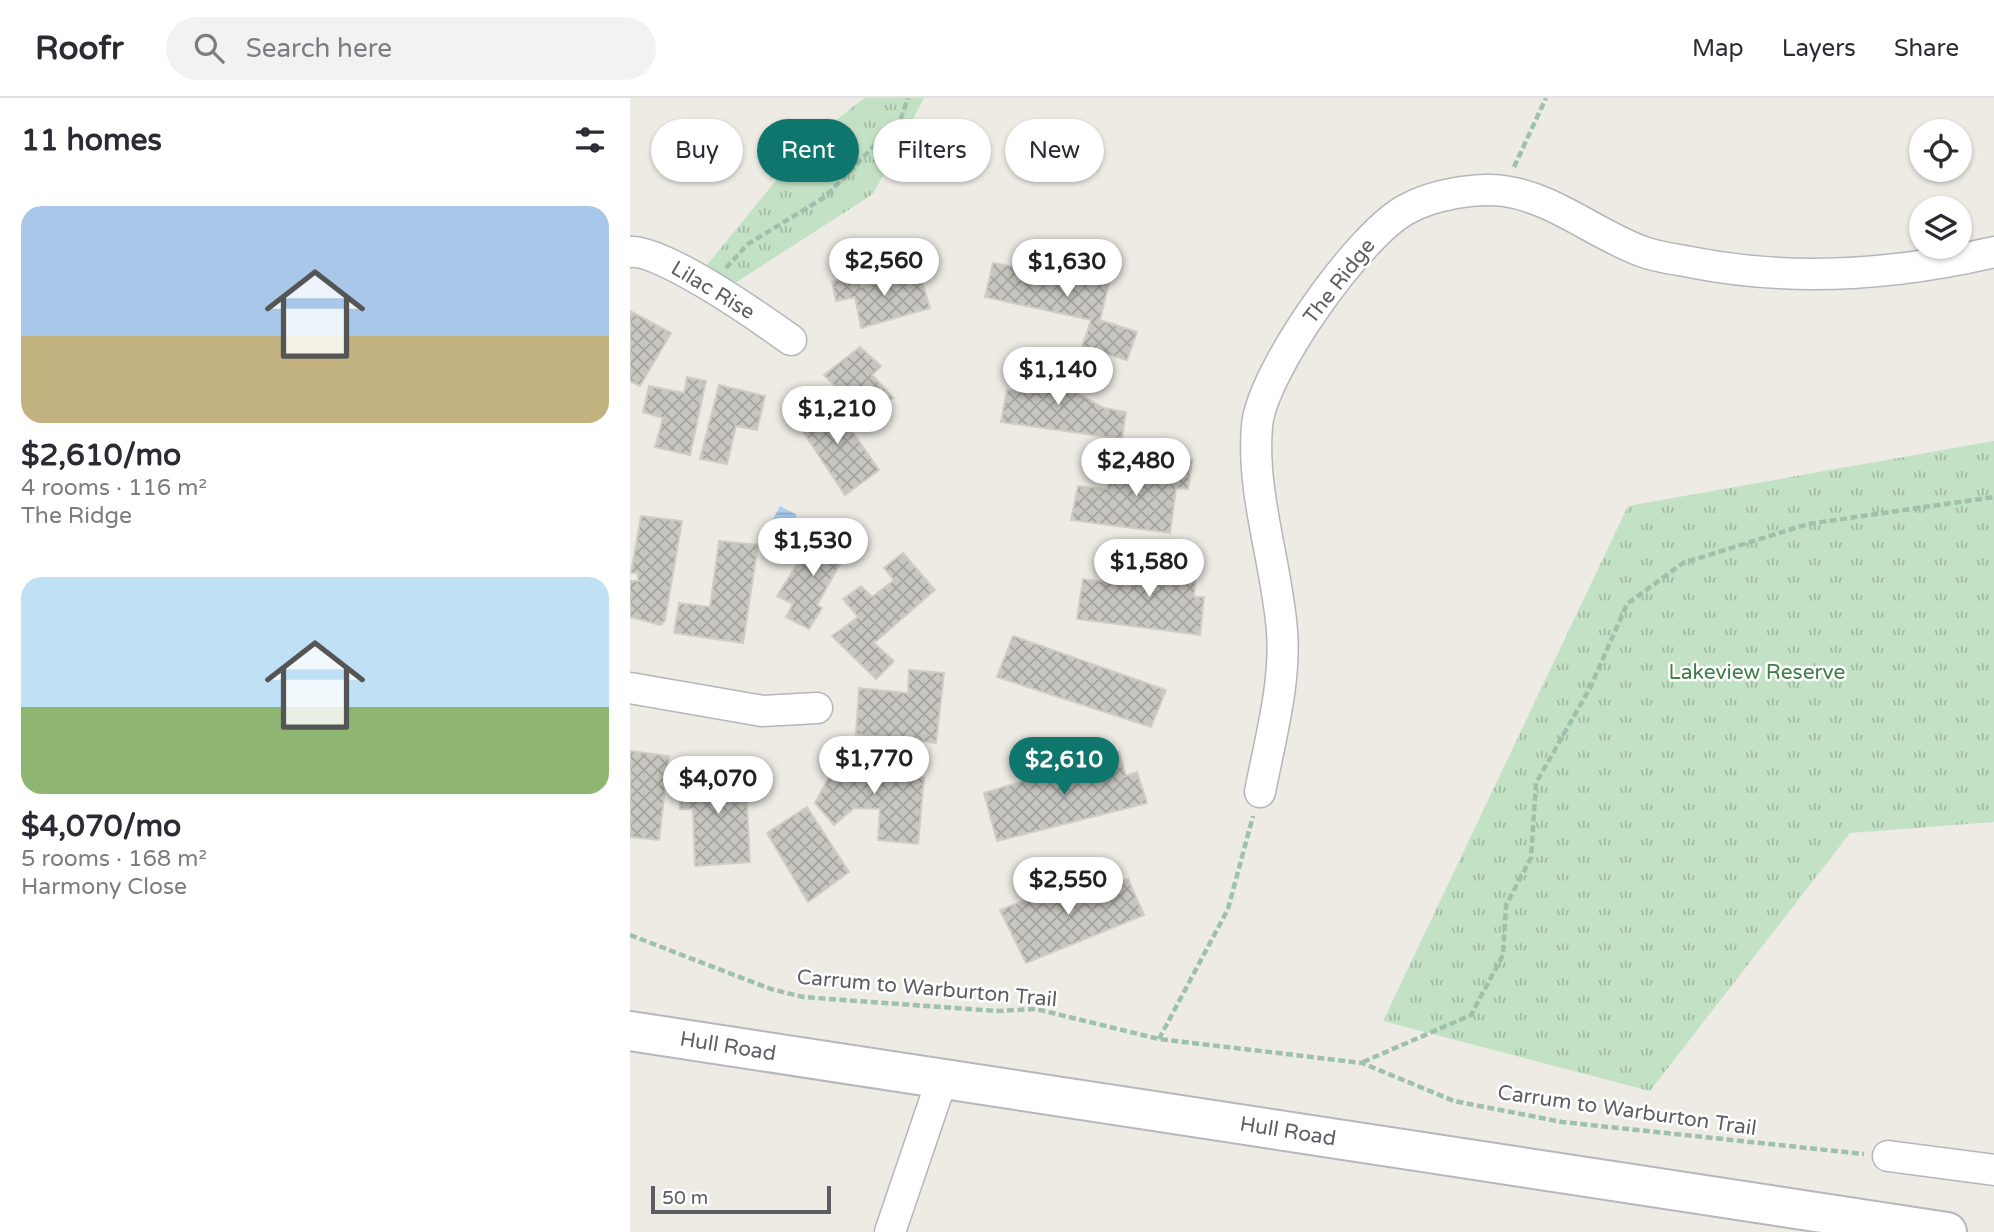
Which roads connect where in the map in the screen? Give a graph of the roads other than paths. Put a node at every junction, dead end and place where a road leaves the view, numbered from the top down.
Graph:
1 (630, 252) edge
2 (1994, 252) edge
3 (791, 341) dead end
4 (630, 688) edge
5 (817, 708) dead end
6 (1260, 792) road end
7 (630, 1031) edge
8 (942, 1079) junction
9 (1888, 1156) road end
10 (1994, 1170) edge
11 (890, 1232) edge
12 (1947, 1232) edge

1 - 3 street, Lilac Rise
2 - 6 street, The Ridge
4 - 5 street
7 - 8 main road, Hull Road
8 - 11 street
8 - 12 main road, Hull Road
9 - 10 street

